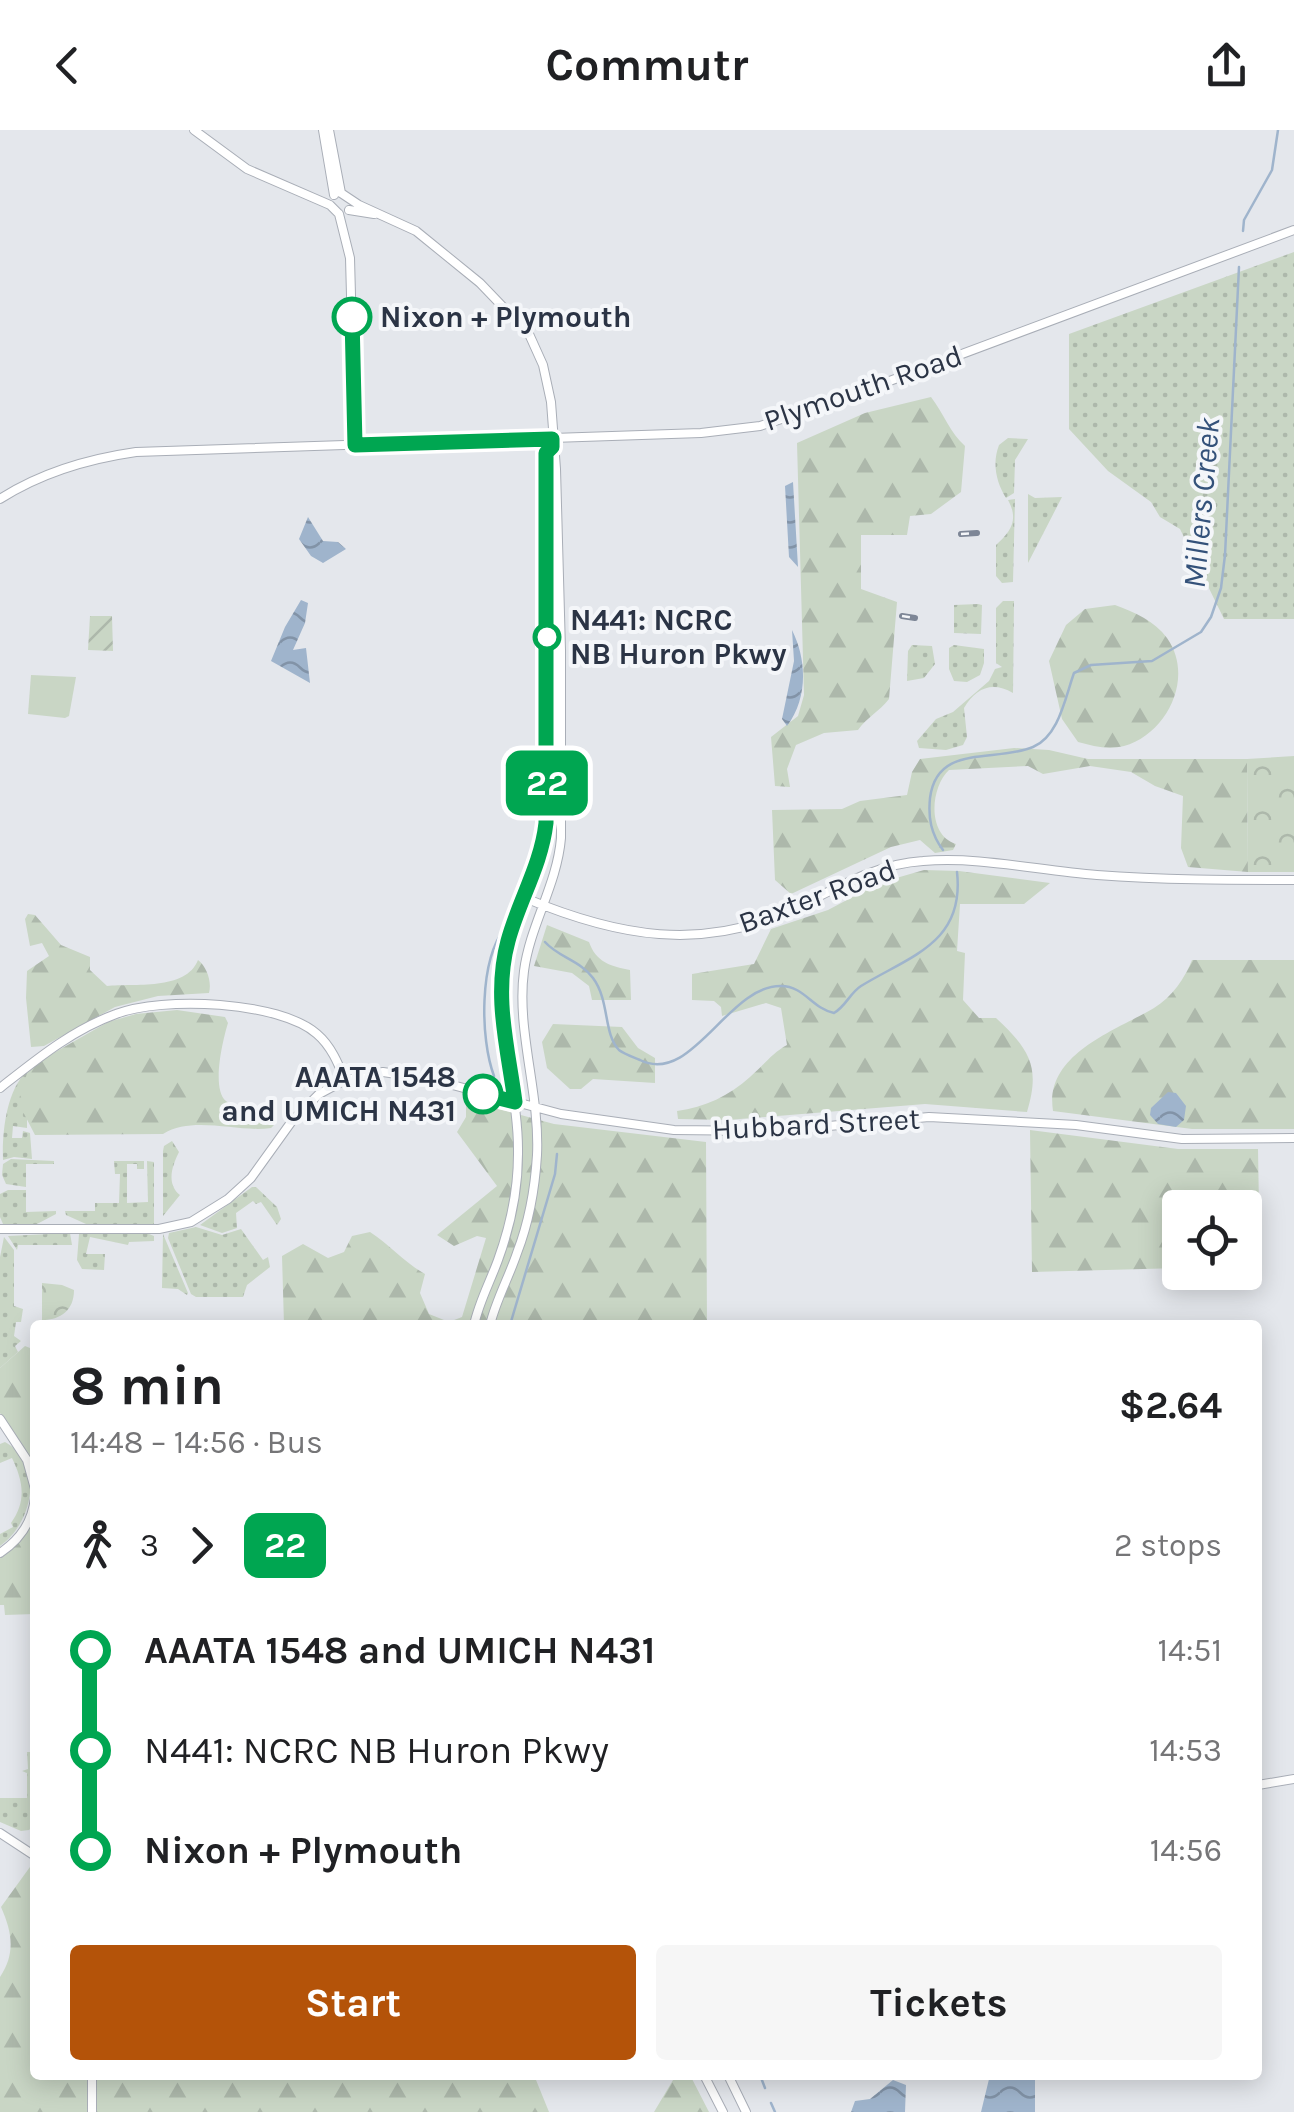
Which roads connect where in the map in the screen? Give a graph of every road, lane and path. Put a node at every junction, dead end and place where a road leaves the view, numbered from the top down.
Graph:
1 (194, 130) edge
2 (327, 131) edge
3 (334, 197) junction
4 (351, 200) junction
5 (344, 213) junction
6 (390, 218) junction
7 (1294, 230) edge
8 (552, 443) junction
9 (355, 445) junction
10 (0, 499) edge
11 (547, 573) junction
12 (560, 581) junction
13 (547, 721) junction
14 (562, 721) junction
15 (1294, 880) edge
16 (524, 898) junction
17 (544, 906) junction
18 (344, 1080) junction
19 (0, 1088) edge
20 (515, 1102) junction
21 (537, 1109) junction
22 (1294, 1138) edge
23 (0, 1229) edge
24 (476, 1320) edge
25 (492, 1320) edge
26 (0, 1419) edge
27 (30, 1471) edge
28 (30, 1514) edge
29 (0, 1552) edge
30 (1294, 1780) edge
31 (1262, 1784) edge
32 (0, 1833) edge
33 (30, 1843) edge
34 (26, 1848) junction
35 (30, 1852) edge
36 (92, 2080) edge
37 (707, 2080) edge
38 (730, 2080) edge
39 (92, 2112) edge
40 (723, 2112) edge
41 (746, 2112) edge

1 - 3 main road
2 - 3 main road
3 - 4 main road
3 - 5 main road
4 - 5 main road
4 - 6 main road
5 - 6 main road
5 - 9 main road
6 - 8 main road
7 - 8 main road, Plymouth Road
8 - 9 main road, Plymouth Road
8 - 11 main road
8 - 12 main road
9 - 10 main road, Plymouth Road
11 - 12 main road
11 - 13 main road
12 - 14 main road
13 - 14 main road
13 - 16 main road
14 - 17 main road
15 - 17 main road, Baxter Road
16 - 17 main road, Baxter Road
16 - 20 main road
17 - 21 main road
18 - 19 main road
18 - 20 main road, Hubbard Street
18 - 23 main road
20 - 21 main road, Hubbard Street
20 - 24 main road
21 - 22 main road, Hubbard Street
21 - 25 main road
26 - 27 main road
28 - 29 main road
30 - 31 main road
32 - 34 main road
33 - 34 main road
34 - 35 main road
36 - 39 main road
37 - 40 main road
38 - 41 main road

